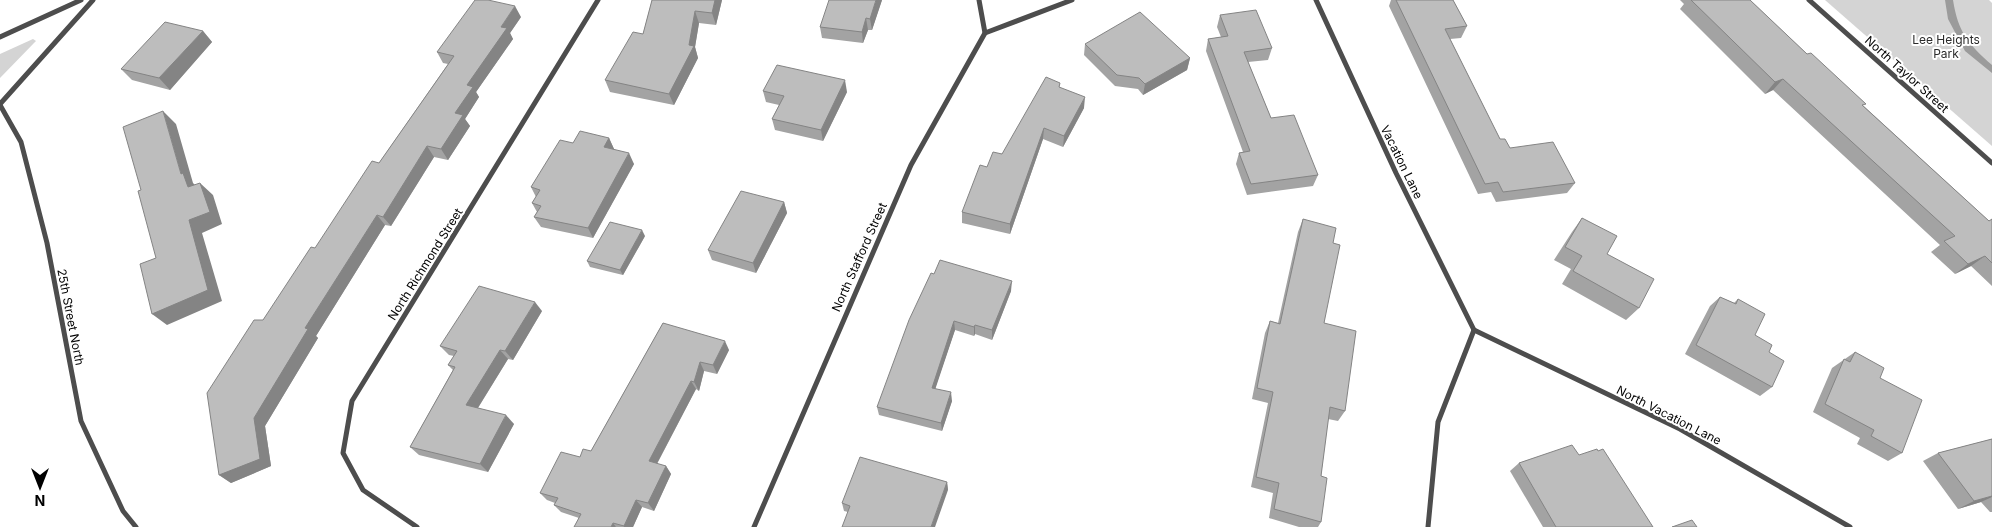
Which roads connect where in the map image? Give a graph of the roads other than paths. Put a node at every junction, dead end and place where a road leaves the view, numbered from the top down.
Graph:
1 (81, 0) edge
2 (93, 0) edge
3 (598, 0) edge
4 (979, 0) edge
5 (1072, 0) edge
6 (1316, 0) edge
7 (1808, 0) edge
8 (985, 33) junction
9 (0, 37) edge
10 (0, 104) edge
11 (1992, 163) edge
12 (1474, 330) junction
13 (136, 527) edge
14 (417, 527) edge
15 (754, 527) edge
16 (1428, 527) edge
17 (1850, 527) edge

1 - 9 street
2 - 10 street
3 - 14 street, North Richmond Street
4 - 8 street
5 - 8 street
6 - 12 street, Vacation Lane
7 - 11 street, North Taylor Street
8 - 15 street, North Stafford Street
10 - 13 street, 25th Street North
12 - 16 street
12 - 17 street, North Vacation Lane

